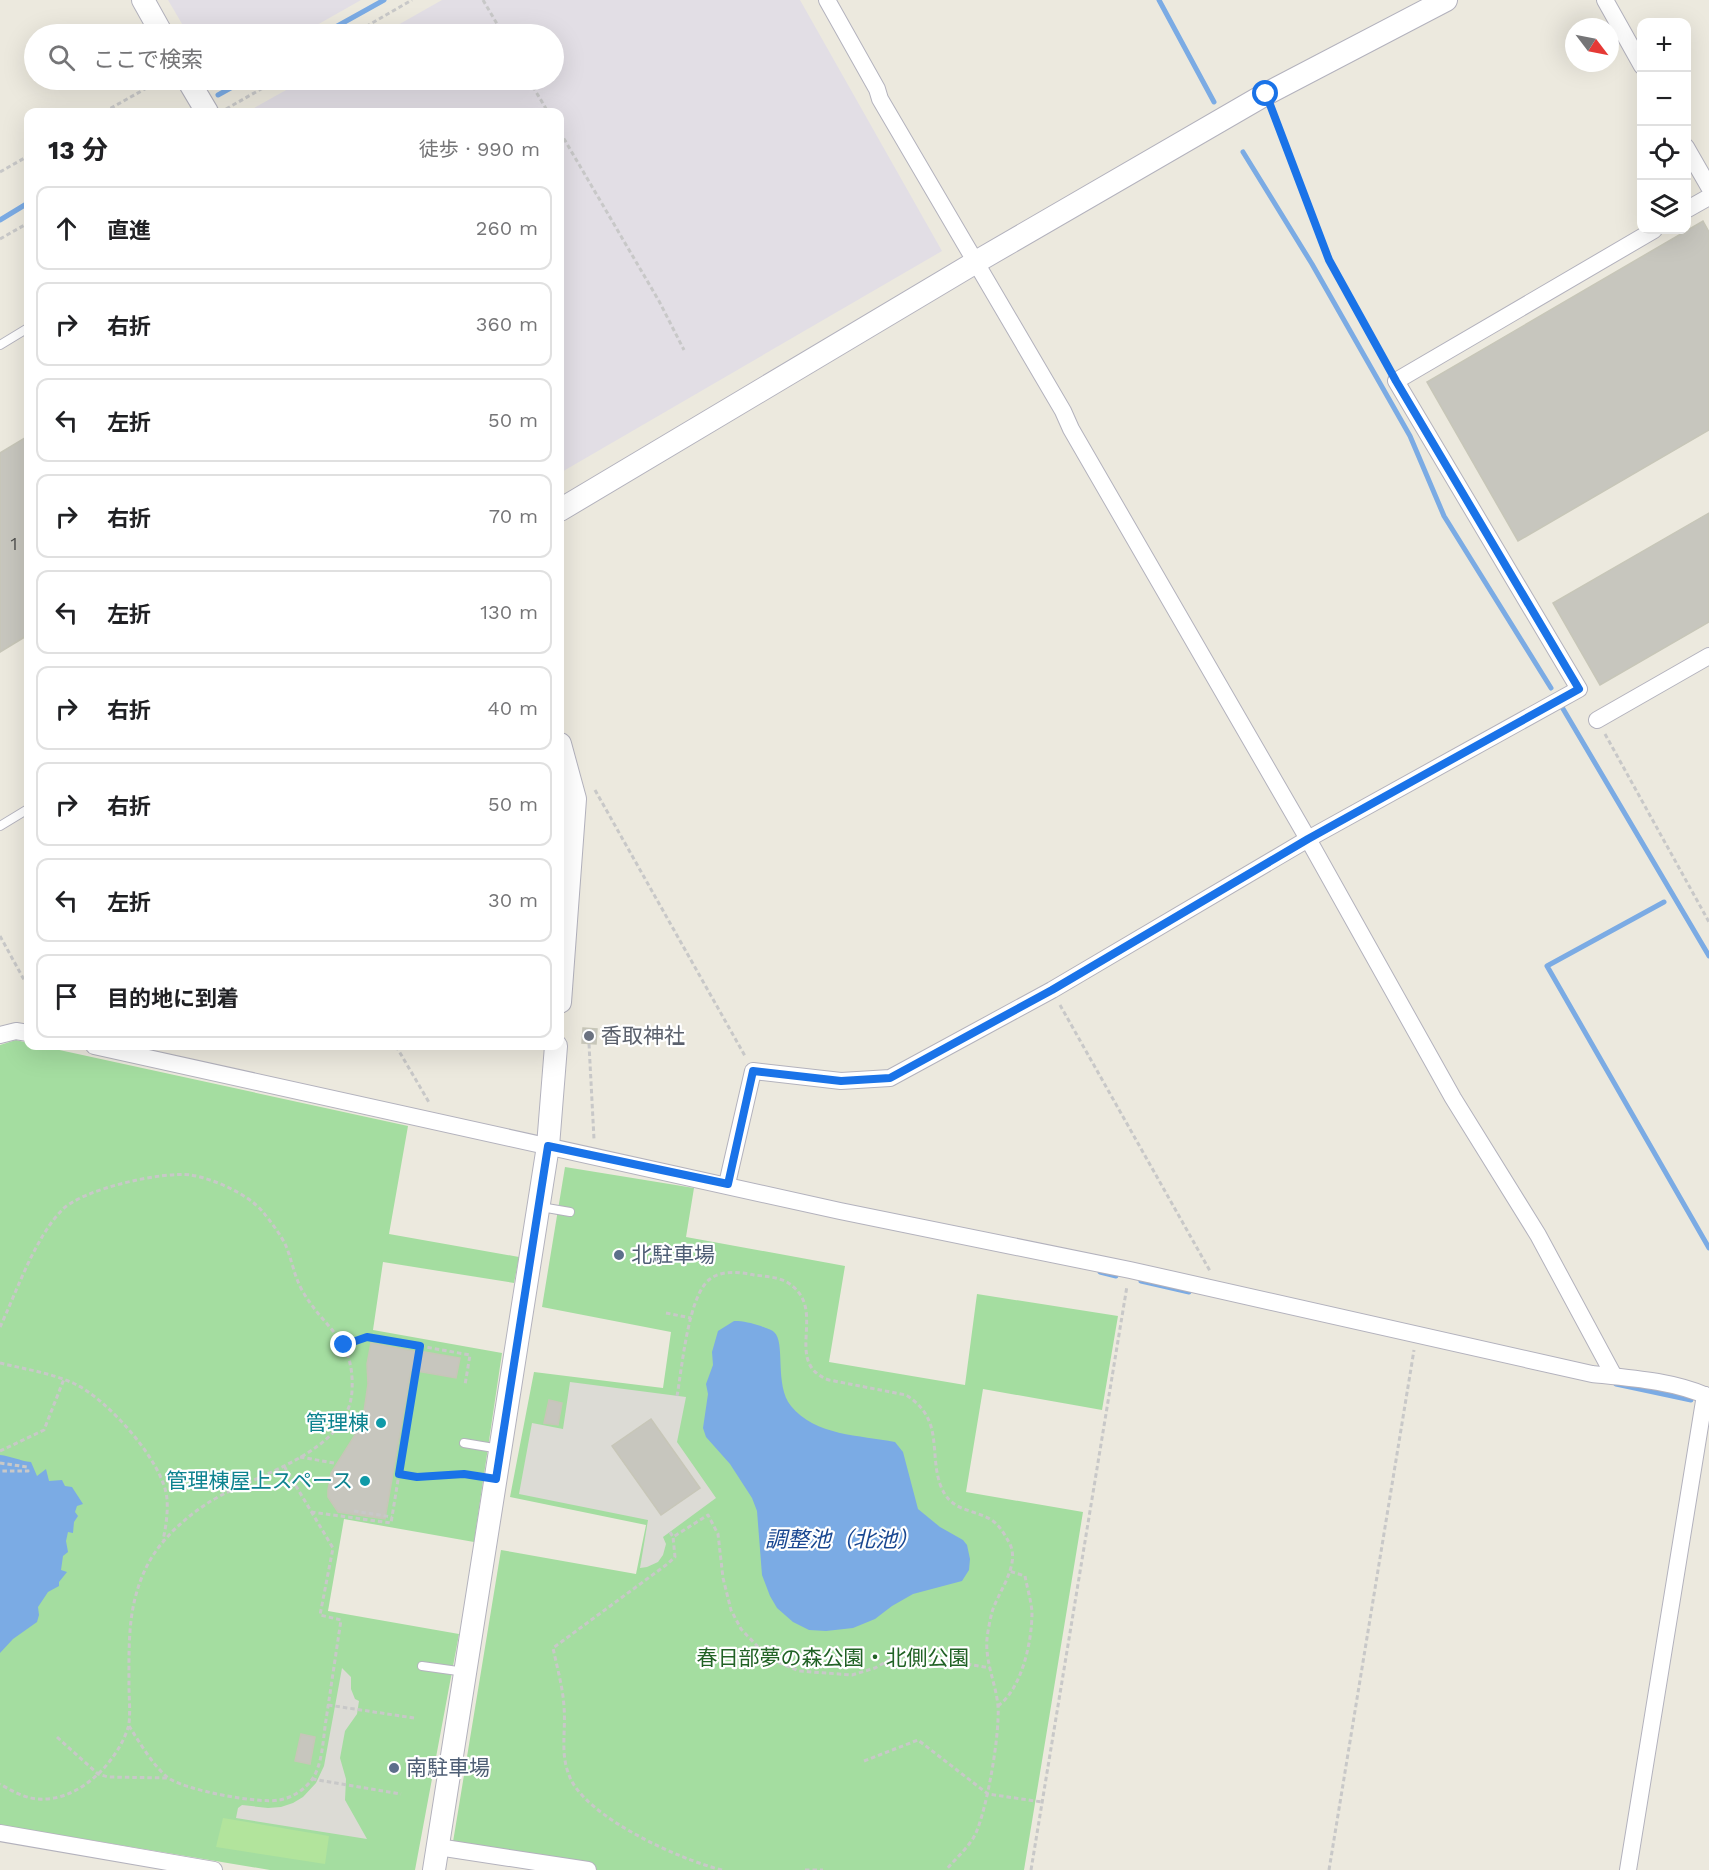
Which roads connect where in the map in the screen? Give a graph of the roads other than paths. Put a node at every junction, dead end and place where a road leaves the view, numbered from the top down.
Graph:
1 (142, 0) edge
2 (827, 0) edge
3 (1446, 0) edge
4 (1605, 0) edge
5 (156, 24) edge
6 (1637, 59) edge
7 (194, 90) edge
8 (205, 108) edge
9 (1691, 156) edge
10 (1709, 187) edge
11 (1709, 197) edge
12 (1691, 207) edge
13 (1647, 234) edge
14 (976, 262) junction
15 (24, 330) edge
16 (0, 345) edge
17 (564, 508) edge
18 (1709, 656) edge
19 (1597, 720) road end
20 (564, 759) edge
21 (24, 811) edge
22 (0, 826) edge
23 (1308, 839) junction
24 (564, 948) edge
25 (24, 1032) edge
26 (0, 1035) edge
27 (112, 1050) edge
28 (556, 1050) edge
29 (548, 1146) junction
30 (728, 1184) junction
31 (539, 1207) junction
32 (570, 1212) dead end
33 (1614, 1376) junction
34 (1707, 1396) edge
35 (464, 1443) dead end
36 (500, 1449) junction
37 (422, 1666) dead end
38 (465, 1672) junction
39 (0, 1833) edge
40 (438, 1846) junction
41 (214, 1870) edge
42 (434, 1870) edge
43 (588, 1870) edge
44 (1628, 1870) edge

1 - 5 street
2 - 14 street
3 - 14 street
4 - 6 street
7 - 8 street
9 - 10 street
11 - 12 street
13 - 23 street
14 - 17 street
14 - 23 street
15 - 16 lane
18 - 19 street
20 - 24 street
21 - 22 lane
23 - 30 street
23 - 33 street
25 - 26 street
27 - 29 street
28 - 29 street
29 - 30 street
29 - 31 street
30 - 33 street
31 - 32 lane
31 - 36 street
33 - 34 street
34 - 44 street
35 - 36 lane
36 - 38 street
37 - 38 lane
38 - 40 street
39 - 41 street
40 - 42 street
40 - 43 street

